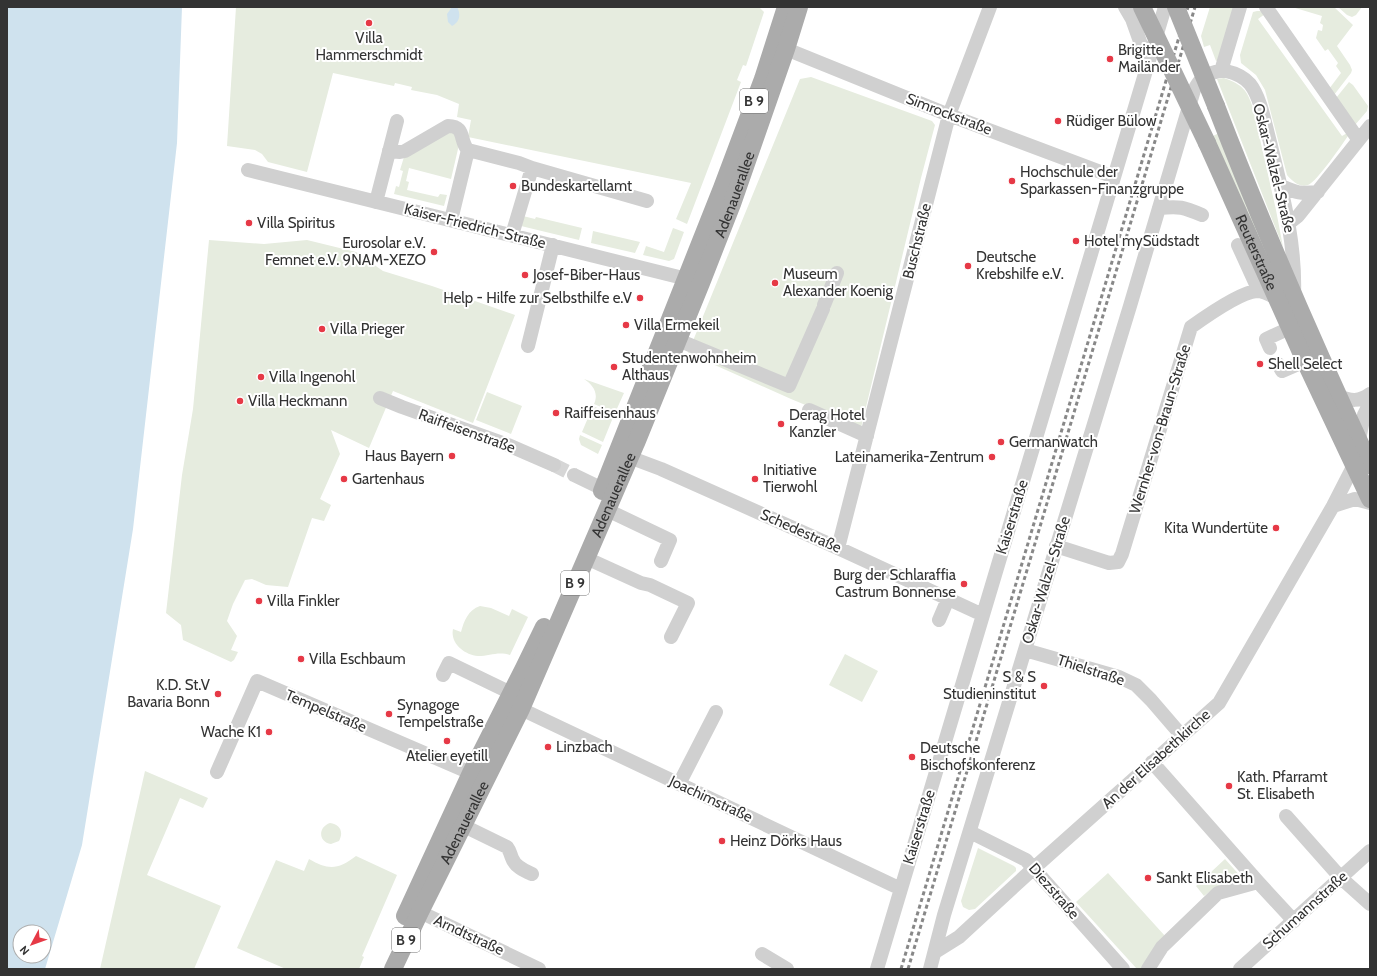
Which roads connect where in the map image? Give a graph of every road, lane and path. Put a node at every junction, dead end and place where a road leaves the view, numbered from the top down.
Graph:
1 (786, 7) edge
2 (799, 7) edge
3 (990, 7) edge
4 (1165, 7) edge
5 (1176, 7) edge
6 (1240, 7) edge
7 (1266, 7) edge
8 (1133, 11) edge
9 (1159, 25) junction
10 (786, 49) junction
11 (1148, 64) junction
12 (1221, 71) junction
13 (949, 115) junction
14 (398, 121) dead end
15 (1370, 126) edge
16 (1358, 139) junction
17 (468, 150) junction
18 (389, 151) junction
19 (532, 168) junction
20 (248, 170) dead end
21 (1115, 172) junction
22 (1281, 186) junction
23 (1318, 192) junction
24 (647, 201) dead end
25 (376, 202) junction
26 (1159, 208) junction
27 (1202, 215) dead end
28 (451, 220) junction
29 (1289, 223) junction
30 (512, 236) junction
31 (1238, 245) dead end
32 (553, 246) junction
33 (837, 273) dead end
34 (694, 281) junction
35 (1259, 291) junction
36 (1286, 299) junction
37 (1290, 328) junction
38 (678, 340) junction
39 (528, 346) dead end
40 (1270, 348) dead end
41 (1305, 361) junction
42 (1278, 364) dead end
43 (644, 385) junction
44 (1318, 388) junction
45 (1370, 394) edge
46 (1338, 396) junction
47 (380, 398) dead end
48 (809, 410) dead end
49 (1360, 411) edge
50 (645, 421) junction
51 (867, 436) junction
52 (623, 454) junction
53 (1360, 455) edge
54 (554, 465) tunnel mouth
55 (574, 475) tunnel mouth
56 (603, 489) junction
57 (1370, 499) edge
58 (1370, 503) edge
59 (1333, 506) junction
60 (607, 510) junction
61 (1056, 546) junction
62 (838, 548) junction
63 (586, 558) junction
64 (661, 561) dead end
65 (948, 599) junction
66 (984, 611) junction
67 (939, 620) dead end
68 (671, 637) dead end
69 (1025, 650) junction
70 (443, 675) dead end
71 (511, 694) junction
72 (521, 709) junction
73 (716, 712) dead end
74 (1182, 736) junction
75 (1152, 762) junction
76 (217, 772) dead end
77 (479, 777) junction
78 (679, 784) junction
79 (1286, 816) dead end
80 (464, 826) junction
81 (970, 832) junction
82 (1370, 852) edge
83 (1034, 868) junction
84 (532, 874) dead end
85 (1341, 878) junction
86 (1258, 882) junction
87 (902, 884) junction
88 (1370, 904) edge
89 (420, 912) junction
90 (1294, 921) junction
91 (935, 952) junction
92 (762, 954) dead end
93 (380, 969) edge
94 (393, 969) edge
95 (539, 969) edge
96 (787, 969) edge
97 (876, 969) edge
98 (930, 969) edge
99 (1123, 969) edge
100 (1148, 969) edge
101 (1240, 969) edge

1 - 34 main road, Adenauerallee / B 9
2 - 10 main road, Adenauerallee / B 9
3 - 13 street, Buschstraße
4 - 9 street, Kaiserstraße
5 - 36 main road, Reuterstraße, bridge
6 - 12 street
7 - 16 street
8 - 9 street
8 - 11 street
8 - 36 main road, Reuterstraße, bridge
9 - 11 street, Kaiserstraße
10 - 13 street, Simrockstraße
10 - 34 main road, Adenauerallee / B 9
11 - 21 street, Kaiserstraße
12 - 22 street, Oskar-Walzel-Straße
12 - 26 street, Oskar-Walzel-Straße
13 - 21 street, Simrockstraße
13 - 51 street, Buschstraße
14 - 18 street
15 - 16 street
16 - 23 street
17 - 18 street
17 - 19 street
17 - 28 street
18 - 25 street
19 - 24 street
19 - 30 street
20 - 25 street, Kaiser-Friedrich-Straße
21 - 66 street, Kaiserstraße
22 - 23 street
22 - 29 street, Oskar-Walzel-Straße
23 - 29 street
25 - 28 street, Kaiser-Friedrich-Straße
26 - 27 street
26 - 61 street, Oskar-Walzel-Straße
28 - 30 street, Kaiser-Friedrich-Straße
29 - 36 street, Oskar-Walzel-Straße
30 - 32 street, Kaiser-Friedrich-Straße
31 - 35 street
32 - 34 street, Kaiser-Friedrich-Straße
32 - 39 street
33 - 38 street
34 - 38 main road, Adenauerallee / B 9
34 - 43 main road, Adenauerallee / B 9
35 - 36 street
35 - 61 street, Wernher-von-Braun-Straße
36 - 37 main road, Reuterstraße
36 - 46 main road, Reuterstraße
37 - 40 street
37 - 41 main road, Reuterstraße
38 - 50 main road, Adenauerallee / B 9
41 - 42 street
41 - 44 main road, Reuterstraße
43 - 50 street
43 - 52 main road, Adenauerallee / B 9
44 - 49 main road
44 - 53 main road, Reuterstraße
45 - 46 street
46 - 49 main road, Reuterstraße
47 - 54 street, Raiffeisenstraße
48 - 51 street
49 - 53 main road, Reuterstraße
50 - 52 main road, Adenauerallee / B 9
51 - 62 street, Buschstraße
52 - 56 main road, Adenauerallee / B 9
52 - 60 main road, Adenauerallee / B 9
52 - 62 street, Schedestraße
53 - 57 main road, Reuterstraße
53 - 59 street, An der Elisabethkirche
55 - 56 street
56 - 71 main road, Adenauerallee / B 9
58 - 59 street
59 - 74 street, An der Elisabethkirche
60 - 63 main road, Adenauerallee / B 9
60 - 64 street
61 - 69 street, Oskar-Walzel-Straße
62 - 65 street, Schedestraße
63 - 68 street
63 - 72 main road, Adenauerallee / B 9
65 - 66 street, Schedestraße
65 - 67 street
66 - 87 street, Kaiserstraße
69 - 74 street, Thielstraße
69 - 81 street, Oskar-Walzel-Straße
70 - 71 street
71 - 77 main road, Adenauerallee / B 9
72 - 77 main road, Adenauerallee / B 9
72 - 78 street, Joachimstraße
73 - 78 street
74 - 75 street, An der Elisabethkirche
75 - 83 street, An der Elisabethkirche
75 - 86 street
76 - 77 street, Tempelstraße
77 - 80 main road, Adenauerallee / B 9
77 - 93 main road, Adenauerallee / B 9
78 - 87 street, Joachimstraße
79 - 85 street
80 - 84 street
80 - 89 main road, Adenauerallee / B 9
81 - 83 street, Diezstraße
81 - 91 street, Oskar-Walzel-Straße
82 - 85 street, Schumannstraße
83 - 91 street, An der Elisabethkirche
83 - 99 street, Diezstraße
85 - 88 street
85 - 90 street, Schumannstraße
86 - 90 street
86 - 100 street
87 - 97 street, Kaiserstraße
89 - 94 main road, Adenauerallee / B 9
89 - 95 street, Arndtstraße
90 - 101 street, Schumannstraße
91 - 98 street
92 - 96 street

